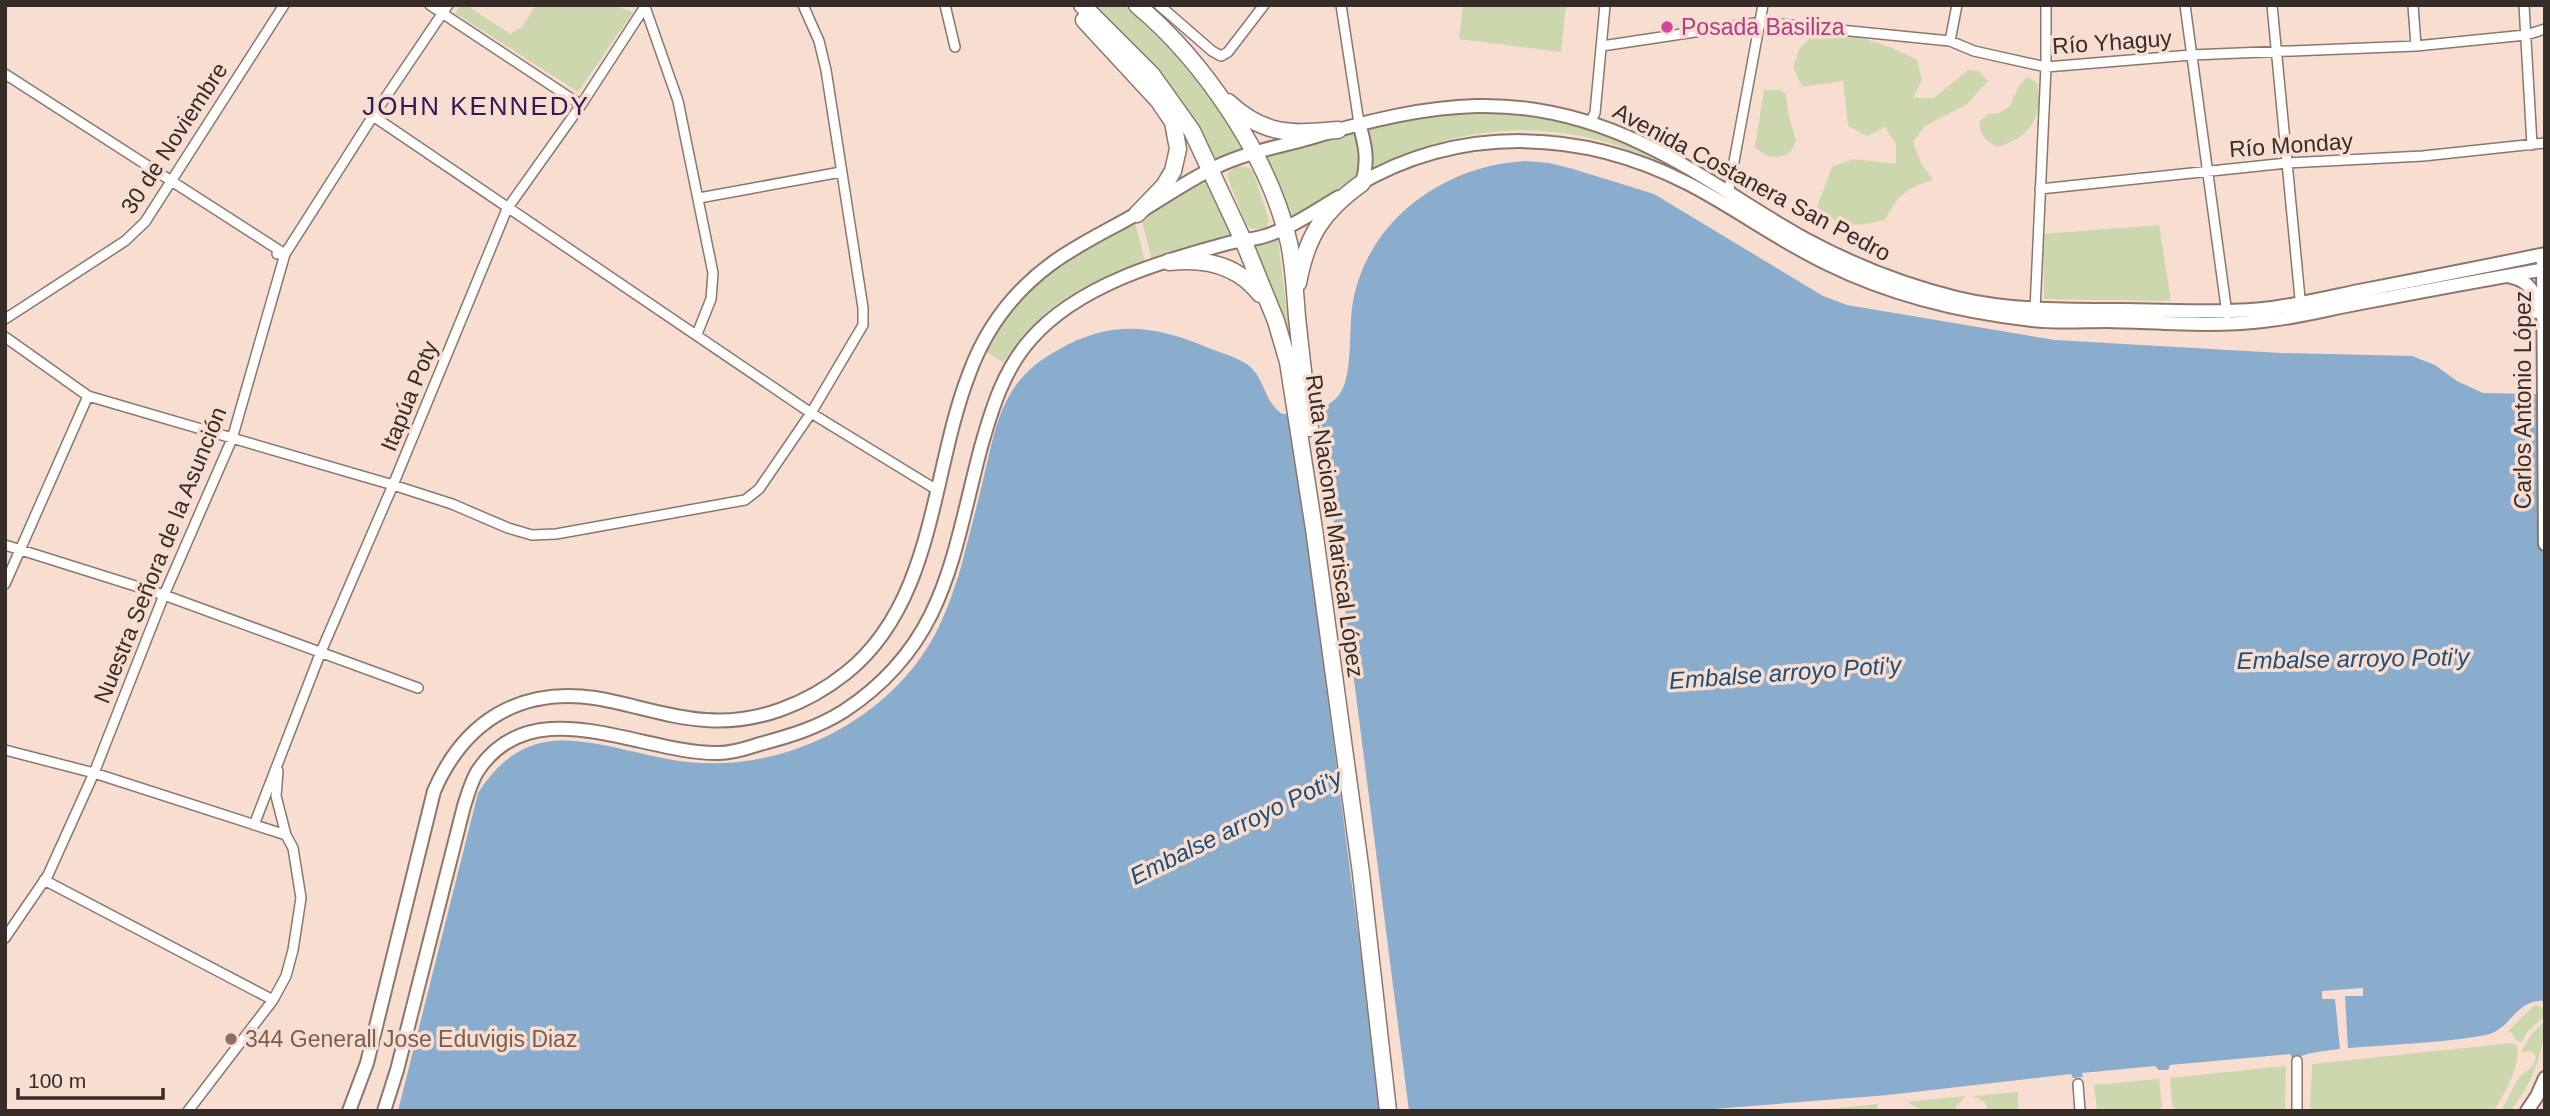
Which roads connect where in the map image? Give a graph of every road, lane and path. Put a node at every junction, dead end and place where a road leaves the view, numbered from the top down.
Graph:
1 (285, 5) edge
2 (430, 5) edge
3 (803, 5) edge
4 (944, 5) edge
5 (1076, 5) edge
6 (1082, 5) edge
7 (1137, 5) edge
8 (1159, 5) edge
9 (1264, 5) edge
10 (1341, 5) edge
11 (1605, 5) edge
12 (1763, 5) edge
13 (1957, 5) edge
14 (2046, 5) edge
15 (2185, 5) edge
16 (2272, 5) edge
17 (2413, 5) edge
18 (2524, 5) edge
19 (645, 6) edge
20 (445, 9) edge
21 (1761, 23) junction
22 (2545, 29) edge
23 (2526, 35) junction
24 (1950, 41) junction
25 (1602, 46) junction
26 (2416, 46) junction
27 (955, 47) dead end
28 (2278, 52) junction
29 (2191, 55) junction
30 (2046, 67) junction
31 (5, 74) edge
32 (1214, 89) junction
33 (581, 105) junction
34 (373, 116) junction
35 (1590, 122) junction
36 (1359, 124) junction
37 (1338, 130) junction
38 (2545, 143) edge
39 (2532, 145) junction
40 (1254, 154) junction
41 (2287, 163) junction
42 (1211, 169) junction
43 (2206, 171) junction
44 (841, 172) junction
45 (170, 181) junction
46 (1362, 183) junction
47 (2040, 189) junction
48 (1728, 194) junction
49 (699, 198) junction
50 (507, 209) junction
51 (1137, 214) junction
52 (1285, 227) junction
53 (1244, 240) junction
54 (281, 254) junction
55 (2544, 254) edge
56 (1169, 262) junction
57 (2544, 269) edge
58 (2504, 276) junction
59 (1295, 297) junction
60 (2300, 309) junction
61 (2035, 310) junction
62 (2226, 316) junction
63 (5, 319) edge
64 (1276, 321) junction
65 (697, 334) junction
66 (5, 337) edge
67 (2544, 379) edge
68 (88, 396) junction
69 (1301, 398) junction
70 (811, 413) junction
71 (232, 439) junction
72 (393, 485) junction
73 (937, 490) junction
74 (2545, 544) edge
75 (5, 545) edge
76 (20, 550) junction
77 (5, 584) edge
78 (164, 595) junction
79 (320, 654) junction
80 (418, 688) dead end
81 (5, 750) edge
82 (279, 759) junction
83 (94, 773) junction
84 (254, 825) junction
85 (286, 835) junction
86 (44, 880) junction
87 (5, 938) edge
88 (273, 1000) junction
89 (2297, 1062) dead end
90 (2545, 1079) edge
91 (2078, 1084) dead end
92 (188, 1111) edge
93 (349, 1111) edge
94 (384, 1111) edge
95 (1388, 1111) edge
96 (1400, 1111) edge
97 (2080, 1111) edge
98 (2297, 1111) edge
99 (2527, 1111) edge

1 - 45 street, 30 de Noviembre
2 - 20 street
3 - 44 street
4 - 27 street
5 - 51 highway
6 - 42 highway, Ruta Nacional Mariscal López
7 - 32 highway, Ruta Nacional Mariscal López
8 - 9 street
10 - 36 street
11 - 25 street
12 - 21 street
13 - 24 street
14 - 30 street
15 - 29 street
16 - 28 street
17 - 26 street
18 - 23 street
19 - 33 street, Itapúa Poty
19 - 49 street
20 - 33 street
20 - 34 street, Nuestra Señora de la Asunción
21 - 24 street, Río Yhaguy
21 - 25 street, Río Yhaguy
21 - 48 street
22 - 23 street, Río Yhaguy
23 - 26 street, Río Yhaguy
23 - 39 street
24 - 30 street, Río Yhaguy
25 - 35 street
26 - 28 street, Río Yhaguy
28 - 29 street, Río Yhaguy
28 - 41 street
29 - 30 street, Río Yhaguy
29 - 43 street
30 - 47 street
31 - 45 street
32 - 37 highway
32 - 40 highway, Ruta Nacional Mariscal López
33 - 50 street, Itapúa Poty
34 - 50 street
34 - 54 street, Nuestra Señora de la Asunción
35 - 36 main road, Avenida Costanera San Pedro
35 - 48 main road, Avenida Costanera San Pedro
36 - 37 main road, Avenida Costanera San Pedro
36 - 46 main road
37 - 40 main road, Avenida Costanera San Pedro
38 - 39 street, Río Monday
39 - 41 street, Río Monday
40 - 42 main road, Avenida Costanera San Pedro
40 - 52 highway, Ruta Nacional Mariscal López
41 - 43 street, Río Monday
41 - 60 street
42 - 51 main road, Avenida Costanera San Pedro
42 - 53 highway, Ruta Nacional Mariscal López
43 - 47 street, Río Monday
43 - 62 street
44 - 49 street
44 - 70 street
45 - 54 street
45 - 63 street, 30 de Noviembre
46 - 52 main road, Avenida Costanera San Pedro
46 - 59 highway
46 - 62 main road, Avenida Costanera San Pedro
47 - 61 street
48 - 61 main road, Avenida Costanera San Pedro
49 - 65 street
50 - 65 street
50 - 72 street, Itapúa Poty
51 - 73 main road, Avenida Costanera San Pedro
52 - 53 main road, Avenida Costanera San Pedro
52 - 59 highway, Ruta Nacional Mariscal López
53 - 56 main road, Avenida Costanera San Pedro
53 - 64 highway, Ruta Nacional Mariscal López
54 - 71 street, Nuestra Señora de la Asunción
55 - 57 main road, Carlos Antonio López
55 - 60 main road, Avenida Costanera San Pedro
56 - 64 highway
56 - 94 main road, Avenida Costanera San Pedro
57 - 58 main road, Avenida Costanera San Pedro
57 - 67 main road, Carlos Antonio López
58 - 60 main road, Avenida Costanera San Pedro
58 - 67 main road
59 - 69 highway, Ruta Nacional Mariscal López
60 - 62 main road, Avenida Costanera San Pedro
61 - 62 main road, Avenida Costanera San Pedro
64 - 69 highway, Ruta Nacional Mariscal López
65 - 70 street
66 - 68 street
67 - 74 main road, Carlos Antonio López
68 - 71 street
68 - 76 street
69 - 95 highway, Ruta Nacional Mariscal López
69 - 96 highway, Ruta Nacional Mariscal López
70 - 72 street
70 - 73 street
71 - 72 street
71 - 78 street, Nuestra Señora de la Asunción
72 - 79 street, Itapúa Poty
73 - 93 main road, Avenida Costanera San Pedro
75 - 76 street
76 - 77 street
76 - 78 street
78 - 79 street
78 - 83 street, Nuestra Señora de la Asunción
79 - 80 street
79 - 82 street, Itapúa Poty
81 - 83 street
82 - 84 street, Itapúa Poty
82 - 85 street
83 - 84 street
83 - 86 street, Nuestra Señora de la Asunción
84 - 85 street
85 - 88 street
86 - 87 street, Nuestra Señora de la Asunción
86 - 88 street
88 - 92 street
89 - 98 street
90 - 99 main road
91 - 97 street

